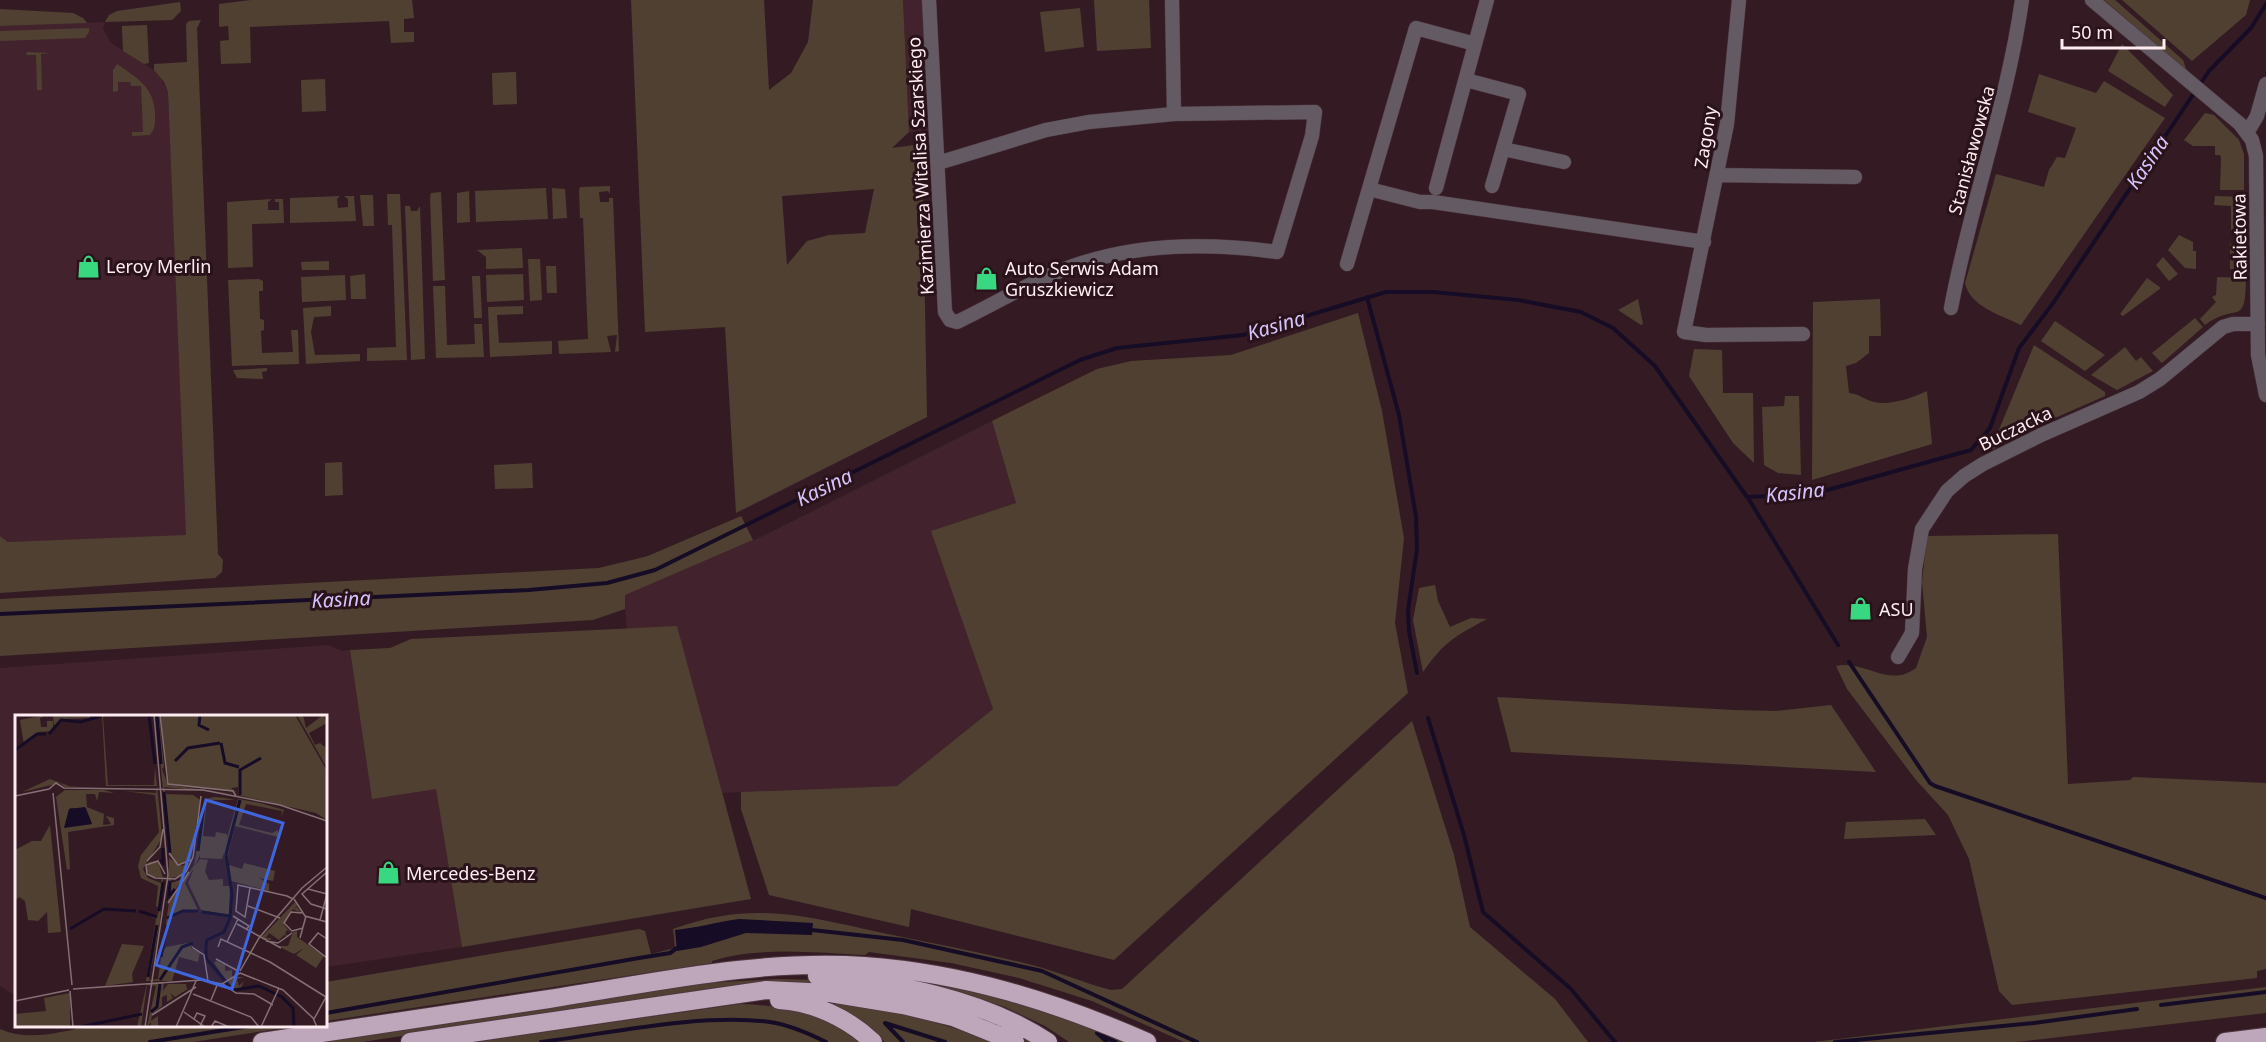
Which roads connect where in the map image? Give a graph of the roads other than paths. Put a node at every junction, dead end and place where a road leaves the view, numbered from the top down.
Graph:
1 (929, 0) edge
2 (1172, 0) edge
3 (1486, 0) edge
4 (1739, 0) edge
5 (2022, 0) edge
6 (2092, 0) edge
7 (1470, 42) junction
8 (1466, 80) junction
9 (2266, 84) edge
10 (1174, 114) junction
11 (2247, 133) junction
12 (1503, 149) junction
13 (1564, 162) dead end
14 (938, 163) junction
15 (1718, 175) junction
16 (1856, 177) dead end
17 (1492, 186) dead end
18 (1437, 188) dead end
19 (1369, 189) junction
20 (2261, 198) edge
21 (1704, 242) junction
22 (1347, 264) dead end
23 (1951, 308) dead end
24 (2258, 324) junction
25 (1803, 334) dead end
26 (2266, 395) edge
27 (1898, 657) dead end
28 (744, 971) junction
29 (720, 995) junction
30 (2266, 1037) edge
31 (262, 1042) edge
32 (410, 1042) edge
33 (873, 1042) edge
34 (1015, 1042) edge
35 (1048, 1042) edge
36 (1147, 1042) edge
37 (2224, 1042) edge

1 - 14 street, Kazimierza Witalisa Szarskiego
2 - 10 street
3 - 7 street
4 - 15 street, Zagony
5 - 23 street, Stanisławowska
6 - 11 street, Rakietowa
7 - 8 street
7 - 19 street
8 - 12 street
8 - 18 street
9 - 11 street
10 - 14 street
10 - 14 street, Kazimierza Witalisa Szarskiego
11 - 20 street, Rakietowa
12 - 13 street
12 - 17 street
15 - 16 street
15 - 21 street, Zagony
19 - 21 street
19 - 22 street
20 - 24 street, Rakietowa
21 - 25 street, Zagony
24 - 26 street, Rakietowa
24 - 27 street, Buczacka
28 - 31 highway
28 - 35 highway
28 - 36 highway
29 - 32 highway
29 - 33 highway
29 - 34 highway
30 - 37 highway

